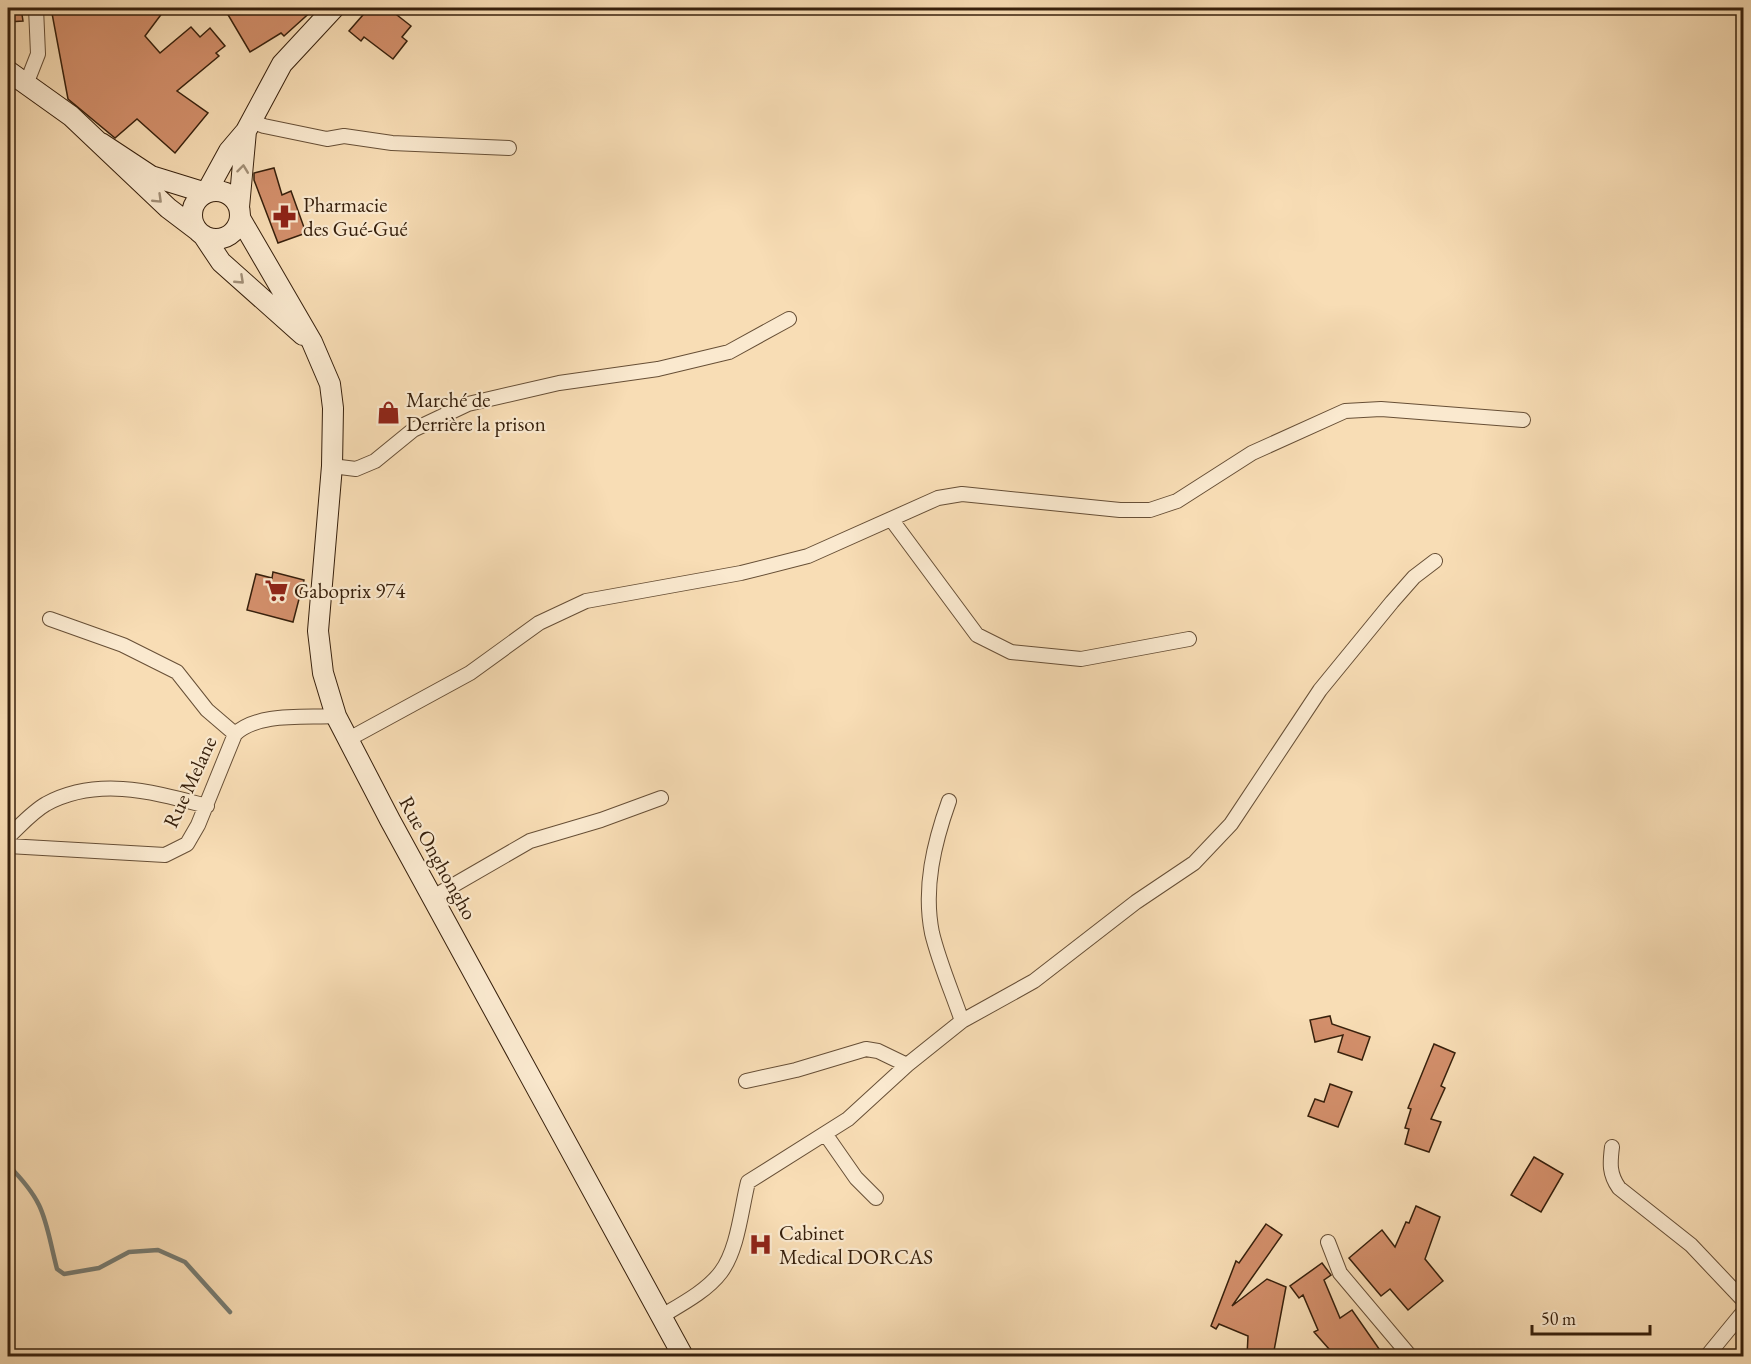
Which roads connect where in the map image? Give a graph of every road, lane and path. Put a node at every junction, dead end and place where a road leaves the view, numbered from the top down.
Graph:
1 (36, 8) edge
2 (334, 8) edge
3 (8, 71) edge
4 (27, 82) junction
5 (249, 126) junction
6 (101, 143) junction
7 (509, 148) dead end
8 (206, 193) junction
9 (239, 213) junction
10 (200, 232) junction
11 (789, 319) dead end
12 (312, 342) junction
13 (1523, 420) dead end
14 (332, 466) junction
15 (891, 519) junction
16 (1435, 561) dead end
17 (50, 619) dead end
18 (1189, 639) dead end
19 (336, 716) junction
20 (235, 734) junction
21 (347, 740) junction
22 (661, 798) dead end
23 (948, 801) dead end
24 (207, 806) junction
25 (8, 837) edge
26 (8, 846) edge
27 (433, 897) junction
28 (962, 1021) junction
29 (907, 1065) junction
30 (746, 1081) dead end
31 (826, 1135) junction
32 (1612, 1147) dead end
33 (876, 1198) dead end
34 (1328, 1242) dead end
35 (1743, 1301) edge
36 (1743, 1311) edge
37 (660, 1317) junction
38 (682, 1356) edge
39 (1410, 1356) edge
40 (1707, 1356) edge

1 - 4 street
2 - 5 main road
3 - 4 main road
4 - 6 main road
5 - 7 street
5 - 8 main road
9 -> 5 main road
6 - 8 main road
6 -> 10 main road
8 - 9 main road
8 - 10 main road
9 - 10 main road
9 - 12 main road, Rue Onghongho
10 -> 12 main road
11 - 14 street
12 - 14 main road, Rue Onghongho
13 - 15 street
14 - 19 main road, Rue Onghongho
15 - 18 street
15 - 21 street
16 - 28 street
17 - 20 street
19 - 20 street, Rue Melane
19 - 21 main road, Rue Onghongho
20 - 24 street, Rue Melane
21 - 27 main road, Rue Onghongho
22 - 27 street
23 - 28 street
24 - 25 street
24 - 26 street, Rue Melane
27 - 37 main road, Rue Onghongho
28 - 29 street
29 - 30 street
29 - 31 street
31 - 33 street
31 - 37 street
32 - 35 street
34 - 39 street
36 - 40 street
37 - 38 main road, Rue Onghongho

